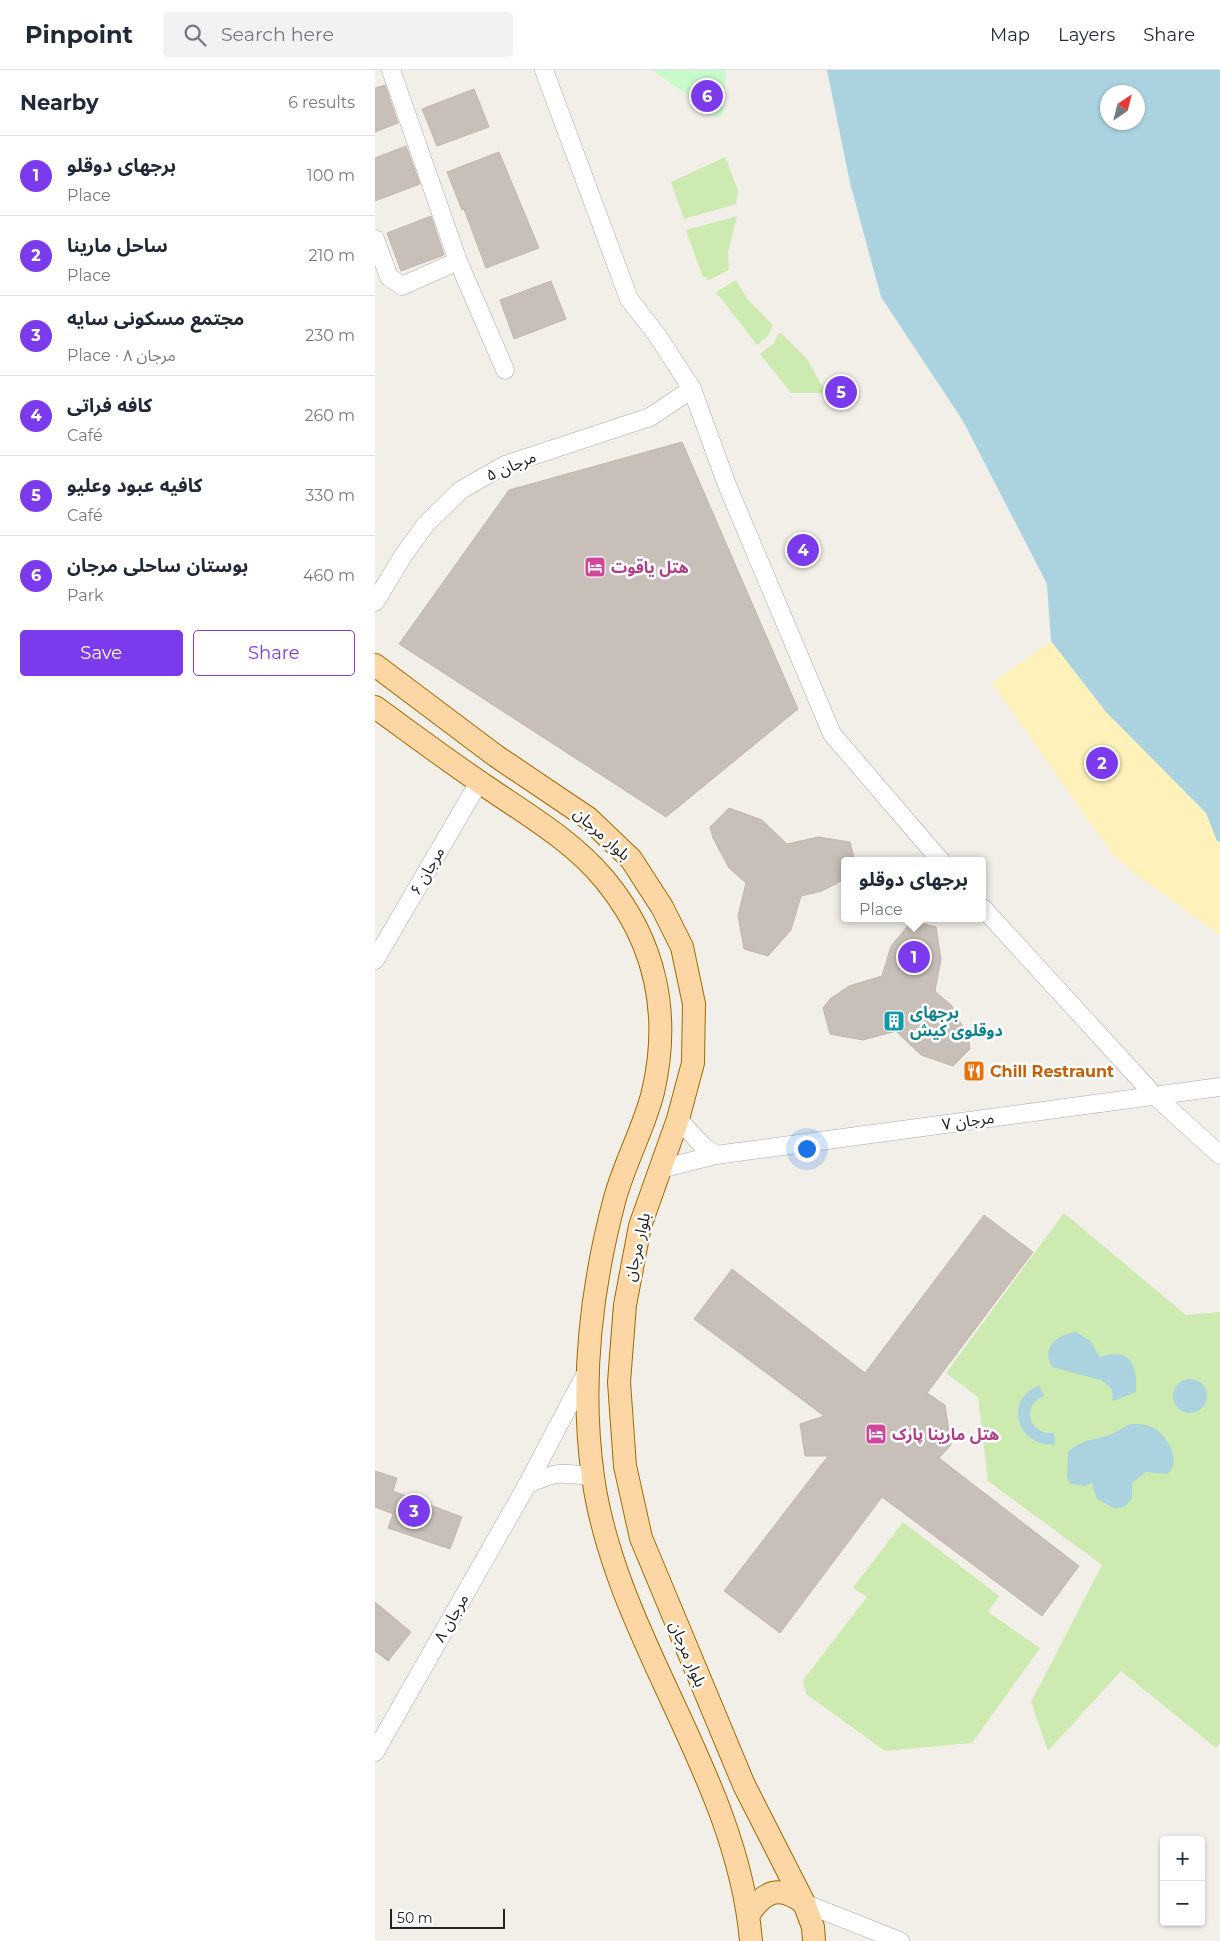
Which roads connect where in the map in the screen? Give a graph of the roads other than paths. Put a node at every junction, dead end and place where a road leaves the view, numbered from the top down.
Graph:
1 (391, 70) edge
2 (544, 70) edge
3 (375, 239) edge
4 (458, 261) junction
5 (505, 370) dead end
6 (692, 388) junction
7 (375, 602) edge
8 (375, 665) edge
9 (375, 707) edge
10 (497, 756) junction
11 (479, 782) junction
12 (938, 857) edge
13 (986, 911) edge
14 (375, 960) edge
15 (1220, 1087) edge
16 (1155, 1096) junction
17 (678, 1119) junction
18 (716, 1155) junction
19 (1220, 1155) edge
20 (660, 1169) junction
21 (586, 1373) junction
22 (593, 1477) junction
23 (527, 1485) junction
24 (375, 1752) edge
25 (804, 1903) junction
26 (749, 1914) junction
27 (751, 1941) edge
28 (814, 1941) edge
29 (900, 1941) edge

1 - 4 street
2 - 6 street
3 - 4 street
4 - 5 street
6 - 7 street, مرجان ۵
6 - 12 street
8 - 10 main road, بلوار مرجان
9 - 11 main road, بلوار مرجان
10 - 11 main road
10 - 17 main road, بلوار مرجان
11 - 14 street, مرجان ۶
11 - 21 main road, بلوار مرجان
13 - 16 street
15 - 16 street, مرجان ۷
16 - 18 street, مرجان ۷
16 - 19 street
17 - 18 street
17 - 20 main road, بلوار مرجان
18 - 20 street, مرجان ۷
20 - 25 main road, بلوار مرجان
21 - 22 main road, بلوار مرجان
21 - 23 street, مرجان ۸
22 - 23 street
22 - 26 main road, بلوار مرجان
23 - 24 street, مرجان ۸
25 - 26 main road
25 - 28 main road, بلوار مرجان
25 - 29 street
26 - 27 main road, بلوار مرجان

